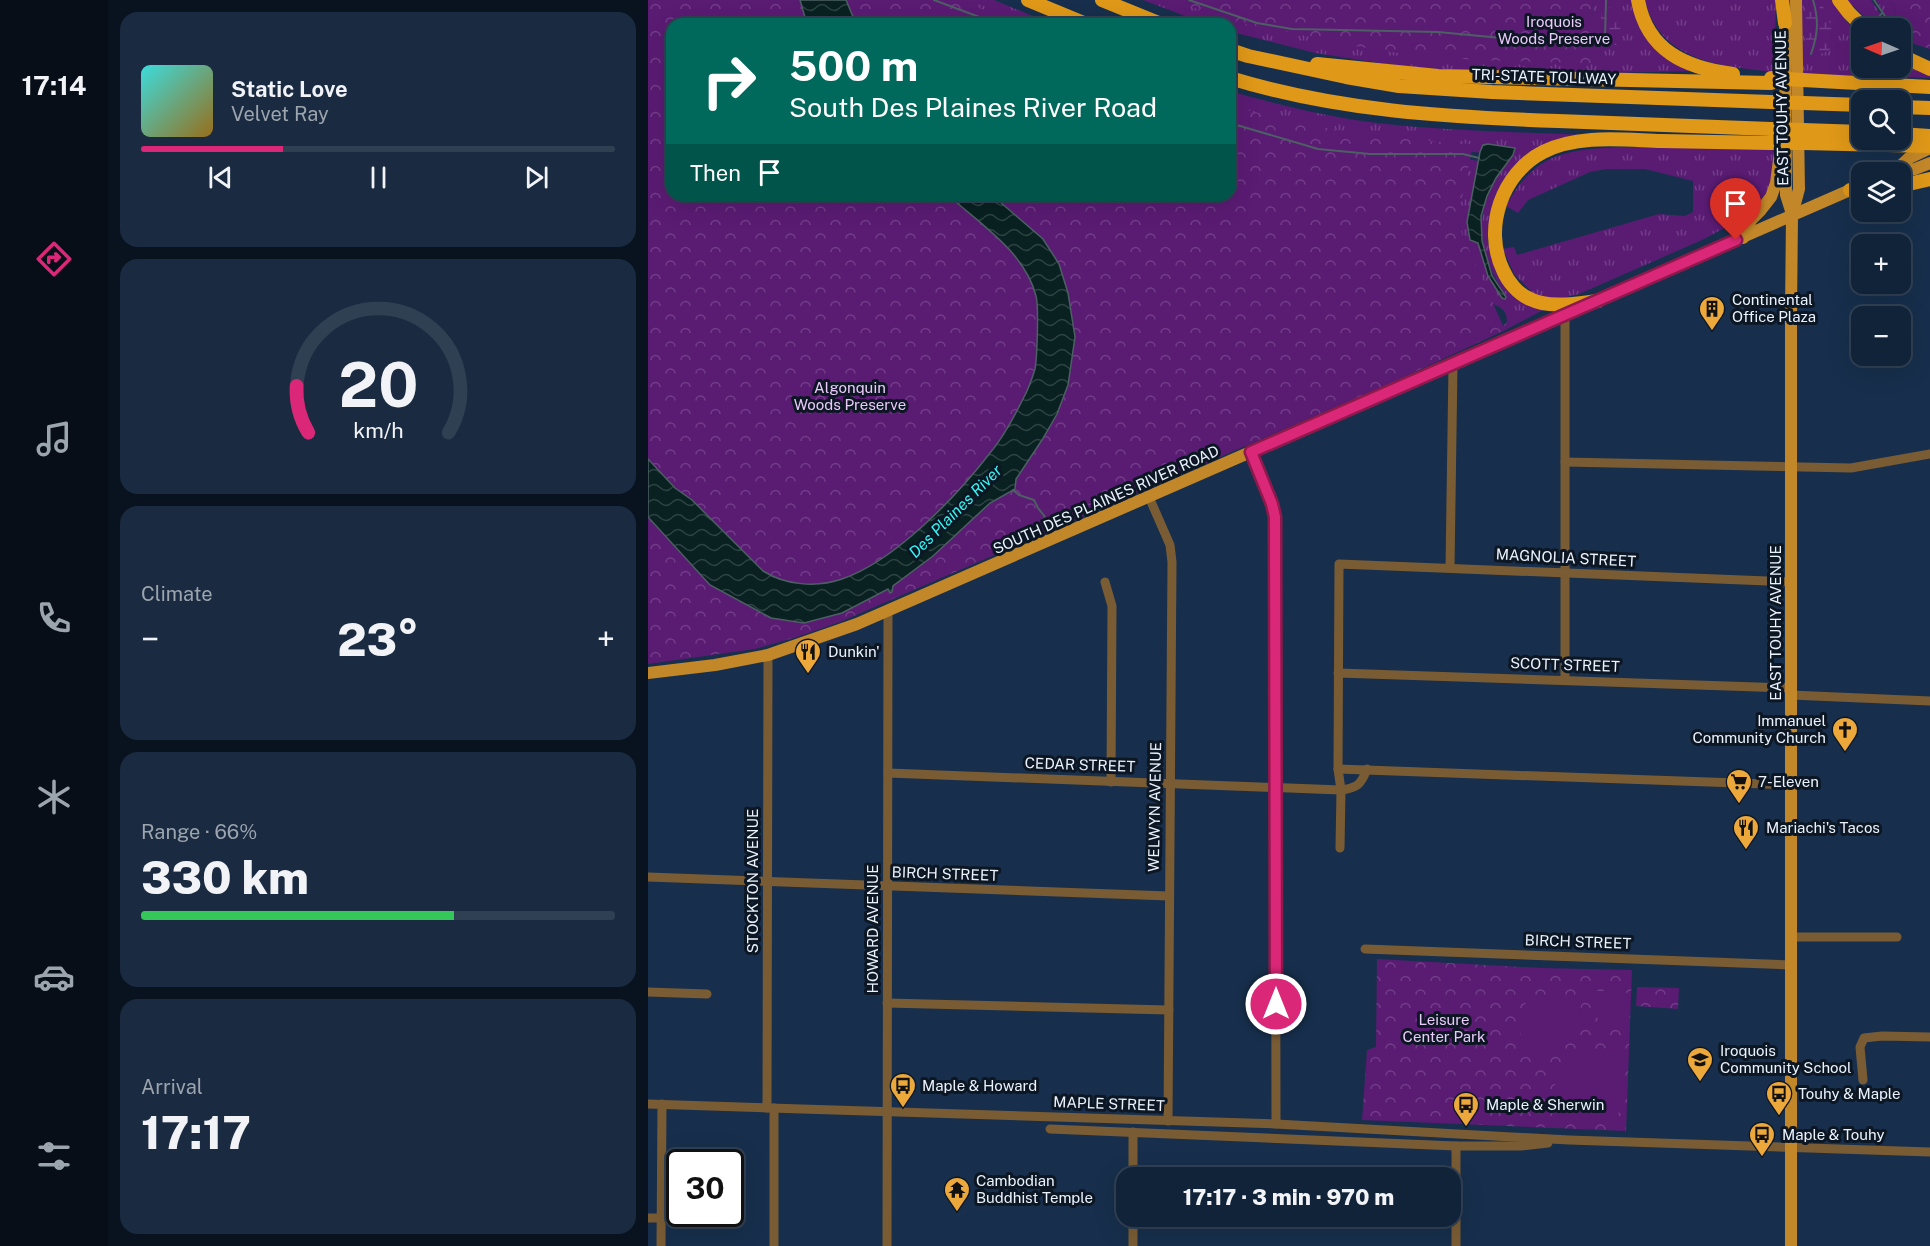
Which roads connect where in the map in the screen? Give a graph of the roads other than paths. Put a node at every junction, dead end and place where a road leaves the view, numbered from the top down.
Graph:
1 (1028, 0) edge
2 (1102, 0) edge
3 (1638, 0) edge
4 (1784, 0) edge
5 (1796, 0) edge
6 (1839, 0) edge
7 (1072, 18) edge
8 (1146, 18) edge
9 (1854, 18) edge
10 (1785, 23) joint
11 (1236, 52) edge
12 (1911, 60) edge
13 (1279, 62) junction
14 (1930, 69) edge
15 (1236, 80) edge
16 (1771, 81) junction
17 (1930, 88) edge
18 (1851, 105) edge
19 (1911, 107) edge
20 (1930, 108) edge
21 (1851, 133) edge
22 (1785, 134) junction
23 (1771, 136) junction
24 (1803, 136) junction
25 (1851, 138) edge
26 (1911, 140) edge
27 (1930, 141) edge
28 (1904, 162) edge
29 (1930, 163) edge
30 (1911, 170) edge
31 (1930, 179) edge
32 (1911, 183) edge
33 (1851, 192) edge
34 (1792, 215) junction
35 (1743, 238) junction
36 (1598, 301) junction
37 (1565, 316) junction
38 (1453, 365) junction
39 (1251, 452) junction
40 (1930, 454) edge
41 (1565, 462) junction
42 (1791, 468) junction
43 (1149, 497) junction
44 (1450, 568) junction
45 (1565, 574) junction
46 (1104, 582) dead end
47 (1791, 582) junction
48 (888, 612) junction
49 (768, 655) junction
50 (648, 673) edge
51 (1338, 673) junction
52 (1565, 680) junction
53 (1791, 692) junction
54 (1930, 701) edge
55 (1338, 769) junction
56 (1367, 770) junction
57 (888, 773) junction
58 (1111, 782) junction
59 (1171, 784) junction
60 (1791, 784) junction
61 (1276, 788) junction
62 (1341, 790) junction
63 (1340, 848) dead end
64 (648, 878) edge
65 (768, 882) junction
66 (888, 887) junction
67 (1168, 897) junction
68 (1791, 937) junction
69 (1897, 938) dead end
70 (1365, 949) dead end
71 (1791, 965) junction
72 (648, 992) edge
73 (707, 994) dead end
74 (887, 1003) junction
75 (1169, 1010) junction
76 (1930, 1037) edge
77 (1863, 1080) dead end
78 (648, 1104) edge
79 (662, 1104) junction
80 (770, 1108) junction
81 (887, 1112) junction
82 (1168, 1121) junction
83 (1276, 1124) junction
84 (1050, 1129) dead end
85 (1133, 1132) junction
86 (1569, 1140) junction
87 (1456, 1146) junction
88 (1790, 1147) junction
89 (1930, 1152) edge
90 (1133, 1167) edge
91 (648, 1218) edge
92 (661, 1218) junction
93 (1133, 1227) edge
94 (661, 1246) edge
95 (774, 1246) edge
96 (887, 1246) edge
97 (1133, 1246) edge
98 (1456, 1246) edge
99 (1791, 1246) edge

1 - 7 highway
2 - 8 highway
3 - 16 highway
4 - 10 highway
5 - 34 main road, EAST TOUHY AVENUE
6 - 9 highway
10 - 22 main road, EAST TOUHY AVENUE
11 - 13 highway, TRI-STATE TOLLWAY
12 - 14 highway
13 - 16 highway
13 - 18 highway, TRI-STATE TOLLWAY, bridge
15 - 23 highway
16 - 17 highway
19 - 20 highway
21 - 24 highway
22 - 34 main road, EAST TOUHY AVENUE
22 - 35 main road
23 - 24 highway, bridge
23 - 36 highway
24 - 25 highway
26 - 27 highway
27 - 28 main road
29 - 30 main road
31 - 32 highway
33 - 34 main road, SOUTH DES PLAINES RIVER ROAD
34 - 35 main road, SOUTH DES PLAINES RIVER ROAD
34 - 42 main road, EAST TOUHY AVENUE
35 - 36 main road, SOUTH DES PLAINES RIVER ROAD
36 - 37 main road, SOUTH DES PLAINES RIVER ROAD
37 - 38 main road, SOUTH DES PLAINES RIVER ROAD
37 - 41 street
38 - 39 main road, SOUTH DES PLAINES RIVER ROAD
38 - 44 street
39 - 43 main road, SOUTH DES PLAINES RIVER ROAD
39 - 61 street
40 - 42 street
41 - 42 street
41 - 45 street
42 - 47 main road, EAST TOUHY AVENUE
43 - 48 main road, SOUTH DES PLAINES RIVER ROAD
43 - 59 street, WELWYN AVENUE
44 - 45 street, MAGNOLIA STREET
44 - 51 street, MAGNOLIA STREET
45 - 47 street, MAGNOLIA STREET
45 - 52 street
46 - 58 street
47 - 53 main road, EAST TOUHY AVENUE
48 - 49 main road, SOUTH DES PLAINES RIVER ROAD
48 - 57 street, HOWARD AVENUE
49 - 50 main road, SOUTH DES PLAINES RIVER ROAD
49 - 65 street, STOCKTON AVENUE
51 - 52 street, SCOTT STREET
51 - 55 street
52 - 53 street, SCOTT STREET
53 - 54 street, SCOTT STREET
53 - 60 main road, EAST TOUHY AVENUE
55 - 56 street
55 - 62 street
56 - 60 street
56 - 62 street
57 - 58 street, CEDAR STREET
57 - 66 street, HOWARD AVENUE
58 - 59 street, CEDAR STREET
59 - 61 street, CEDAR STREET
59 - 67 street, WELWYN AVENUE
60 - 68 main road, EAST TOUHY AVENUE
61 - 62 street, CEDAR STREET
61 - 83 street
62 - 63 street
64 - 65 street, BIRCH STREET
65 - 66 street, BIRCH STREET
65 - 80 street, STOCKTON AVENUE
66 - 67 street, BIRCH STREET
66 - 74 street, HOWARD AVENUE
67 - 75 street, WELWYN AVENUE
68 - 69 street
68 - 71 main road, EAST TOUHY AVENUE
70 - 71 street, BIRCH STREET
71 - 88 main road, EAST TOUHY AVENUE
72 - 73 street
74 - 75 street
74 - 81 street, HOWARD AVENUE
75 - 82 street, WELWYN AVENUE
76 - 77 street
78 - 79 street, MAPLE STREET
79 - 80 street, MAPLE STREET
79 - 92 street
80 - 81 street, MAPLE STREET
80 - 95 street, STOCKTON AVENUE
81 - 82 street, MAPLE STREET
81 - 96 street, HOWARD AVENUE
82 - 83 street, MAPLE STREET
83 - 86 street, MAPLE STREET
84 - 85 street, MAPLE STREET
85 - 87 street, MAPLE STREET
85 - 90 street
86 - 87 street, MAPLE STREET
86 - 88 street, MAPLE STREET
87 - 98 street
88 - 89 street, MAPLE STREET
88 - 99 main road, EAST TOUHY AVENUE
91 - 92 street
92 - 94 street
93 - 97 street

